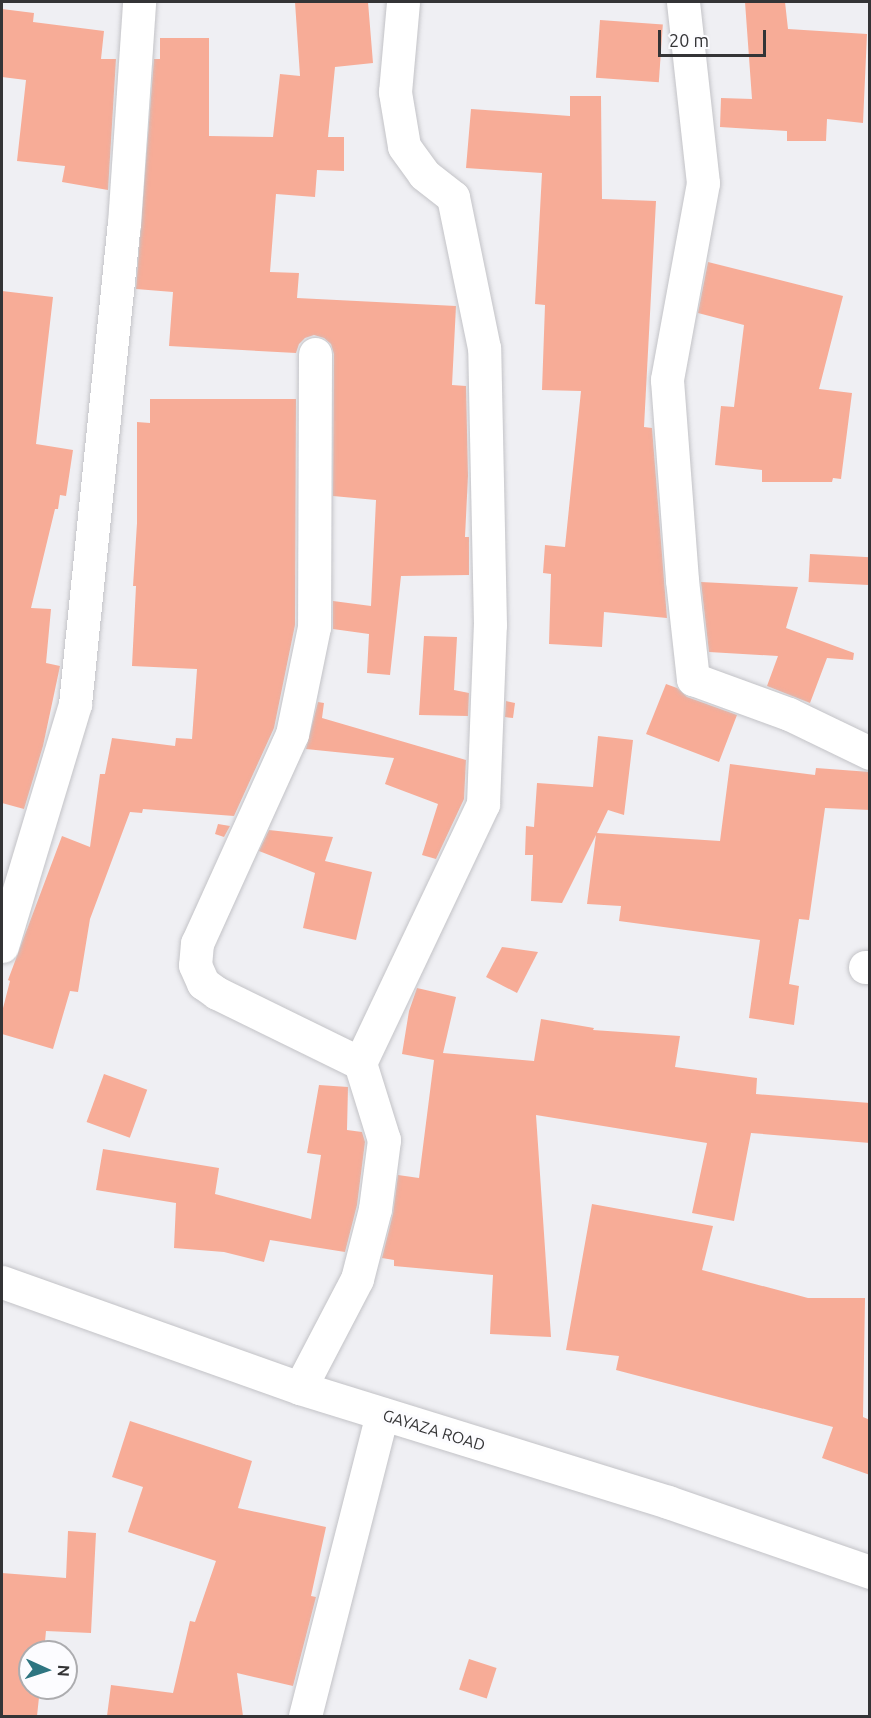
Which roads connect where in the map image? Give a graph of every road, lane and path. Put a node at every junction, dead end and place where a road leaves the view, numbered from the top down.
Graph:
1 (139, 2) edge
2 (403, 2) edge
3 (682, 2) edge
4 (315, 354) dead end
5 (870, 753) edge
6 (2, 946) edge
7 (360, 1063) junction
8 (2, 1282) edge
9 (300, 1388) junction
10 (382, 1414) junction
11 (870, 1572) edge
12 (305, 1716) edge

1 - 6 street
2 - 7 street
3 - 5 street
4 - 7 street
7 - 9 street
8 - 9 street, GAYAZA ROAD
9 - 10 street, GAYAZA ROAD
10 - 11 street, GAYAZA ROAD
10 - 12 street

